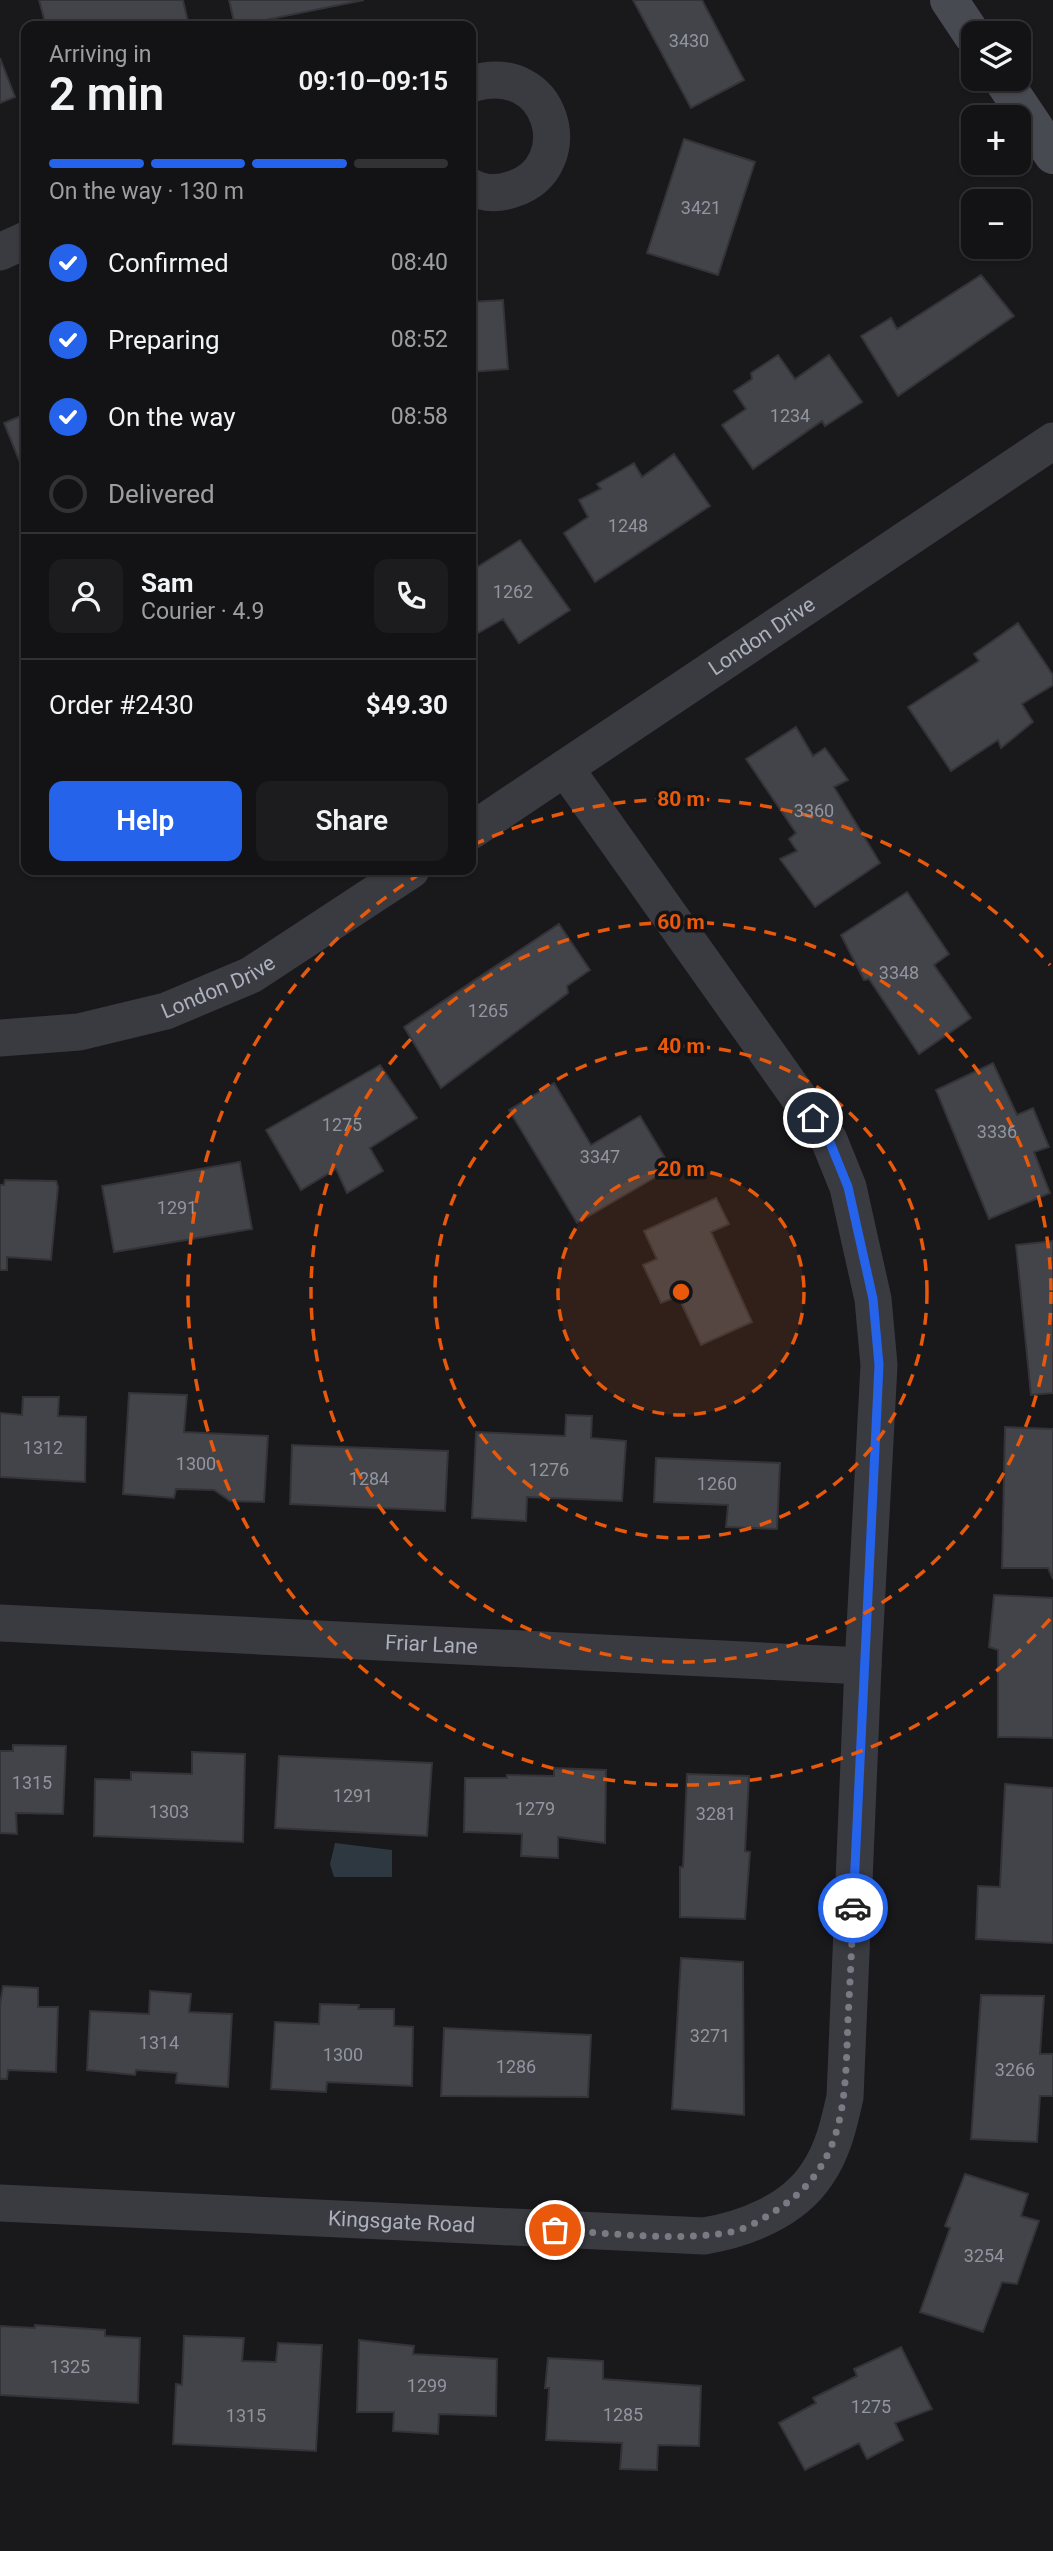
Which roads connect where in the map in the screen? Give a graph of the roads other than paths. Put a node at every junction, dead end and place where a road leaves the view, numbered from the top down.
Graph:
1 (949, 0) edge
2 (963, 21) edge
3 (476, 82) edge
4 (1010, 91) edge
5 (1053, 155) edge
6 (476, 190) edge
7 (21, 242) edge
8 (0, 252) edge
9 (1053, 442) edge
10 (565, 768) junction
11 (476, 828) edge
12 (403, 875) edge
13 (0, 1038) edge
14 (0, 1623) edge
15 (863, 1666) junction
16 (0, 2203) edge

1 - 2 main road
3 - 6 street
4 - 5 main road
7 - 8 street
9 - 10 street, London Drive
10 - 11 street, London Drive
10 - 15 street, Kingsgate Road
12 - 13 street, London Drive
14 - 15 street, Friar Lane
15 - 16 street, Kingsgate Road

